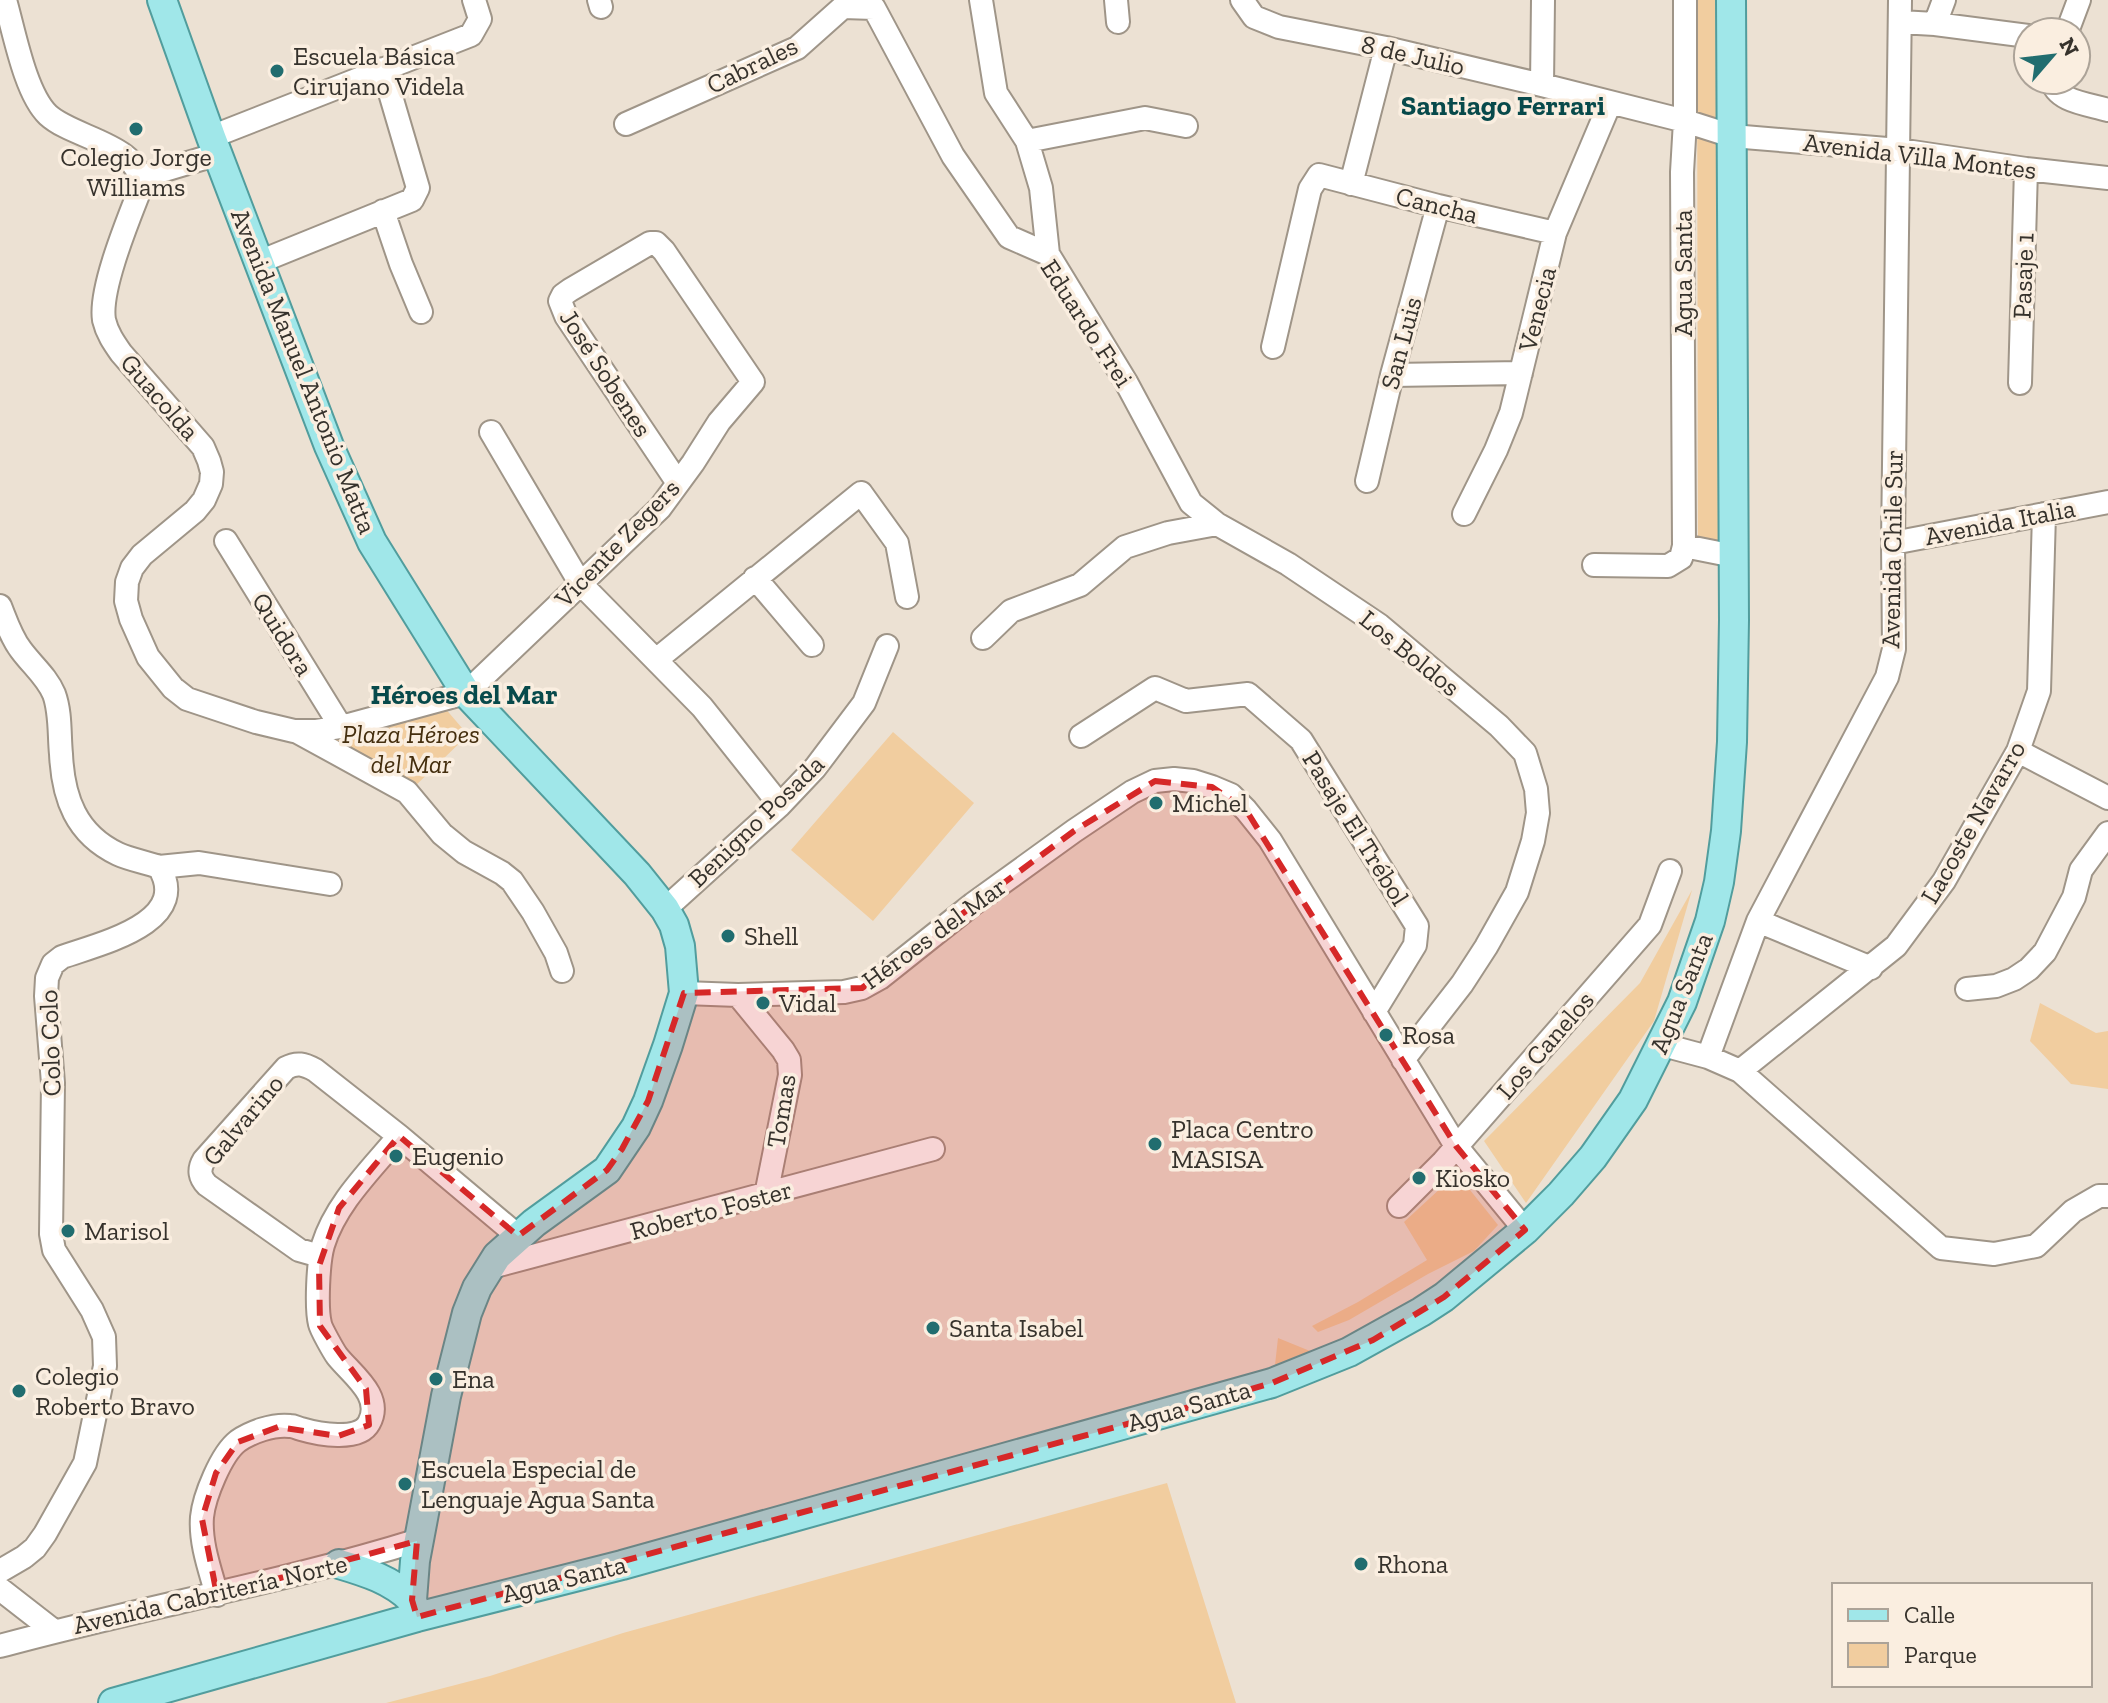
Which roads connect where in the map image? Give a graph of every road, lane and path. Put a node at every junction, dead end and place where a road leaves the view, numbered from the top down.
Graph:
1 (5, 0) edge
2 (162, 0) edge
3 (474, 0) edge
4 (981, 0) edge
5 (1242, 0) edge
6 (1543, 0) edge
7 (1685, 0) edge
8 (1731, 0) edge
9 (1944, 0) edge
10 (874, 8) joint
11 (1900, 11) edge
12 (1935, 24) junction
13 (2012, 34) edge
14 (1386, 48) junction
15 (383, 69) junction
16 (1542, 85) junction
17 (2062, 96) edge
18 (1610, 103) junction
19 (2108, 110) edge
20 (1685, 121) junction
21 (626, 124) dead end
22 (1186, 126) dead end
23 (1732, 136) junction
24 (1027, 141) junction
25 (214, 146) junction
26 (1899, 150) junction
27 (2026, 169) junction
28 (141, 177) junction
29 (2108, 178) edge
30 (1351, 184) junction
31 (1438, 206) junction
32 (383, 211) junction
33 (1555, 233) junction
34 (1048, 254) junction
35 (259, 262) junction
36 (421, 312) dead end
37 (1273, 347) dead end
38 (1521, 373) junction
39 (1392, 375) junction
40 (753, 382) joint
41 (2020, 383) dead end
42 (491, 432) dead end
43 (1367, 481) dead end
44 (678, 483) junction
45 (2108, 502) edge
46 (1464, 514) dead end
47 (2044, 514) junction
48 (1217, 524) junction
49 (226, 541) dead end
50 (1893, 543) junction
51 (1684, 546) junction
52 (1734, 556) junction
53 (1594, 565) dead end
54 (755, 578) junction
55 (580, 583) junction
56 (907, 597) dead end
57 (0, 606) edge
58 (983, 638) dead end
59 (812, 645) dead end
60 (887, 646) dead end
61 (656, 660) junction
62 (466, 693) junction
63 (341, 727) junction
64 (294, 731) junction
65 (1081, 736) dead end
66 (2018, 751) junction
67 (2108, 798) edge
68 (780, 805) junction
69 (2108, 833) edge
70 (159, 867) junction
71 (1670, 871) dead end
72 (330, 884) dead end
73 (665, 909) junction
74 (1758, 921) junction
75 (1871, 968) junction
76 (562, 971) dead end
77 (1967, 989) dead end
78 (684, 993) junction
79 (738, 995) junction
80 (1374, 1012) junction
81 (1663, 1045) junction
82 (1708, 1057) junction
83 (1403, 1060) junction
84 (1740, 1071) junction
85 (399, 1136) junction
86 (1456, 1146) junction
87 (933, 1149) dead end
88 (766, 1195) junction
89 (2108, 1196) edge
90 (1399, 1206) dead end
91 (1525, 1230) junction
92 (518, 1236) junction
93 (320, 1256) junction
94 (488, 1268) junction
95 (419, 1540) junction
96 (339, 1564) junction
97 (0, 1571) edge
98 (0, 1589) edge
99 (217, 1595) junction
100 (414, 1609) junction
101 (54, 1631) junction
102 (0, 1646) edge
103 (113, 1703) edge

1 - 28 street
2 - 25 main road, Avenida Manuel Antonio Matta
3 - 15 street
4 - 24 street
5 - 14 street, 8 de Julio
6 - 16 street
7 - 20 street, Agua Santa
8 - 23 main road, Agua Santa
9 - 12 street
10 - 21 street, Cabrales
10 - 34 street, Eduardo Frei
11 - 12 street
11 - 26 street, Avenida Chile Sur
12 - 13 street
14 - 16 street, 8 de Julio
14 - 30 street
15 - 25 street
15 - 32 street
16 - 18 street, 8 de Julio
17 - 19 street
18 - 20 street, 8 de Julio
18 - 33 street, Venecia
20 - 23 street, 8 de Julio
20 - 51 street, Agua Santa
22 - 24 street
23 - 26 street, Avenida Villa Montes
23 - 52 main road, Agua Santa
24 - 34 street
25 - 28 street
25 - 35 main road, Avenida Manuel Antonio Matta
26 - 27 street, Avenida Villa Montes
26 - 50 street, Avenida Chile Sur
27 - 29 street, Avenida Villa Montes
27 - 41 street, Pasaje 1
28 - 64 street, Guacolda
30 - 31 street, Cancha
30 - 37 street, Cancha
31 - 33 street, Cancha
31 - 39 street, San Luis
32 - 35 street
32 - 36 street
33 - 38 street, Venecia
34 - 48 street, Eduardo Frei
35 - 62 main road, Avenida Manuel Antonio Matta
38 - 39 street
38 - 46 street, Venecia
39 - 43 street, San Luis
40 - 44 street, Vicente Zegers
40 - 44 street, José Sobenes
42 - 55 street
44 - 55 street, Vicente Zegers
45 - 47 street, Avenida Italia
47 - 50 street, Avenida Italia
47 - 66 street, Lacoste Navarro
48 - 58 street
48 - 83 street, Los Boldos
49 - 63 street, Quidora
50 - 74 street, Avenida Chile Sur
51 - 52 street
51 - 53 street
52 - 81 main road, Agua Santa
54 - 56 street
54 - 59 street
54 - 61 street
55 - 61 street
55 - 62 street, Vicente Zegers
57 - 70 street
60 - 68 street, Benigno Posada
61 - 68 street
62 - 63 street, Guacolda
62 - 73 main road, Avenida Manuel Antonio Matta
63 - 64 street, Guacolda
64 - 76 street, Guacolda
65 - 80 street, Pasaje El Trébol
66 - 67 street
66 - 75 street, Lacoste Navarro
68 - 73 street, Benigno Posada
69 - 77 street
70 - 72 street
70 - 97 street, Colo Colo
71 - 86 street, Los Canelos
73 - 78 main road, Avenida Manuel Antonio Matta
74 - 75 street
74 - 82 street, Avenida Chile Sur
75 - 84 street, Lacoste Navarro
78 - 79 street, Héroes del Mar
78 - 92 main road, Avenida Manuel Antonio Matta
79 - 80 street, Héroes del Mar
79 - 88 street, Tomas
80 - 83 street
81 - 82 street
81 - 91 main road, Agua Santa
82 - 84 street
83 - 86 street
84 - 89 street
85 - 92 street, Galvarino
85 - 93 street
85 - 93 street, Galvarino
86 - 90 street, Los Canelos
86 - 91 street
87 - 88 street, Roberto Foster
88 - 94 street, Roberto Foster
91 - 100 main road, Agua Santa
92 - 94 main road, Avenida Manuel Antonio Matta
93 - 99 street
94 - 95 main road, Avenida Manuel Antonio Matta
95 - 96 street, Avenida Cabritería Norte
95 - 100 main road, Avenida Manuel Antonio Matta
96 - 99 street, Avenida Cabritería Norte
96 - 100 main road
98 - 101 street
99 - 101 street, Avenida Cabritería Norte
100 - 103 main road, Agua Santa
101 - 102 street, Avenida Cabritería Norte

